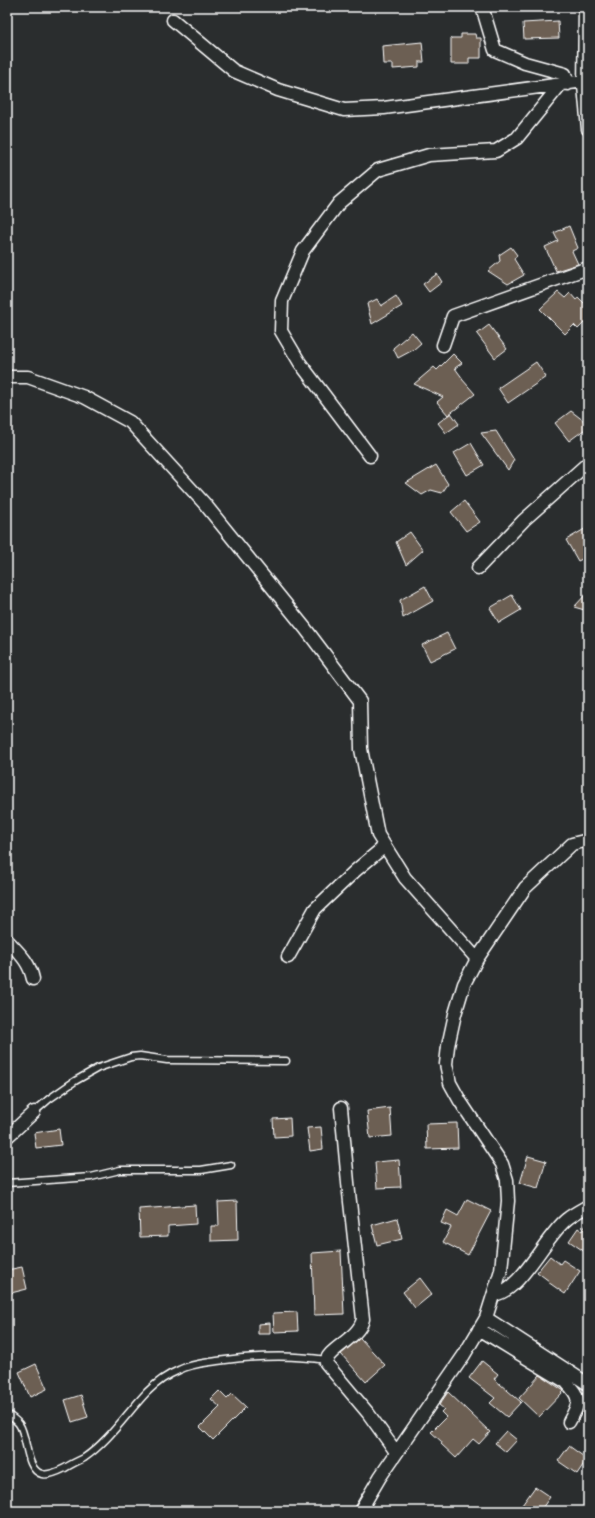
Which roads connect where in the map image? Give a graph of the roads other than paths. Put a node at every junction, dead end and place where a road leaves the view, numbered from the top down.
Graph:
1 (584, 7) edge
2 (483, 10) dead end
3 (173, 20) dead end
4 (584, 81) junction
5 (565, 84) junction
6 (588, 129) edge
7 (588, 268) edge
8 (443, 345) dead end
9 (7, 377) edge
10 (370, 456) dead end
11 (588, 463) edge
12 (478, 568) dead end
13 (588, 840) edge
14 (385, 846) junction
15 (7, 940) edge
16 (288, 957) dead end
17 (477, 959) junction
18 (33, 979) dead end
19 (286, 1061) dead end
20 (341, 1108) dead end
21 (34, 1112) joint
22 (7, 1137) edge
23 (231, 1165) dead end
24 (7, 1183) edge
25 (588, 1206) edge
26 (493, 1295) junction
27 (486, 1318) junction
28 (480, 1329) junction
29 (326, 1360) junction
30 (588, 1384) edge
31 (7, 1414) edge
32 (568, 1422) dead end
33 (396, 1452) junction
34 (360, 1511) edge

1 - 4 street
2 - 5 street
3 - 5 street
4 - 5 street
4 - 6 street
5 - 10 street
7 - 8 street
9 - 14 street
11 - 12 street
13 - 17 street
14 - 16 street
14 - 17 street
15 - 18 street
17 - 26 street
19 - 21 lane
20 - 29 street
21 - 22 street
23 - 24 lane
25 - 26 street
26 - 27 street
27 - 28 street
27 - 30 street
28 - 32 street
28 - 33 street
29 - 31 lane
29 - 33 street
33 - 34 street

